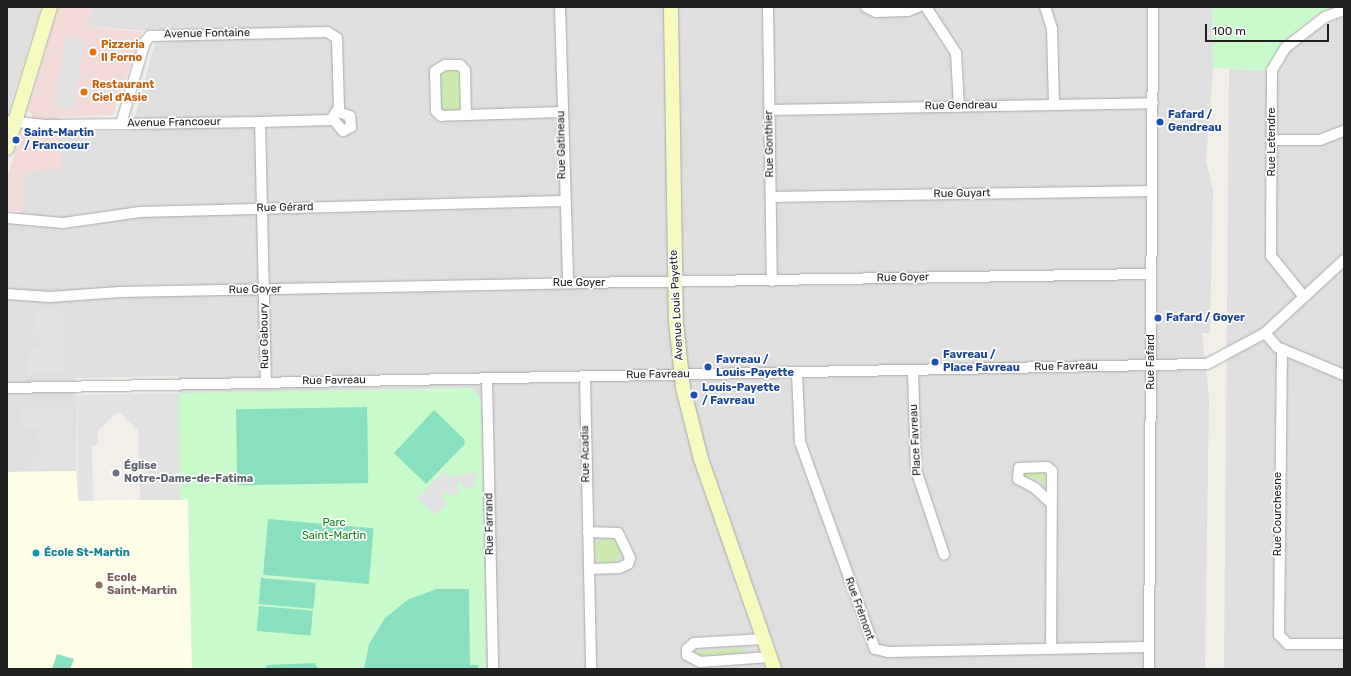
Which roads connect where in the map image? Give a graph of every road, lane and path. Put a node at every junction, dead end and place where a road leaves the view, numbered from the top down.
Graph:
1 (50, 7) edge
2 (560, 7) edge
3 (671, 7) edge
4 (768, 7) edge
5 (866, 7) edge
6 (918, 7) edge
7 (926, 7) edge
8 (1045, 7) edge
9 (1153, 7) edge
10 (1344, 10) edge
11 (333, 33) joint
12 (1153, 103) junction
13 (1054, 104) junction
14 (959, 107) junction
15 (770, 110) junction
16 (562, 112) junction
17 (466, 115) junction
18 (11, 122) edge
19 (260, 122) junction
20 (121, 124) junction
21 (1344, 131) edge
22 (1272, 140) junction
23 (7, 148) edge
24 (1152, 192) junction
25 (772, 197) junction
26 (564, 201) junction
27 (261, 209) junction
28 (7, 218) edge
29 (1344, 260) edge
30 (1151, 274) junction
31 (772, 281) junction
32 (675, 282) junction
33 (568, 283) junction
34 (264, 290) junction
35 (7, 294) edge
36 (1304, 297) junction
37 (1265, 333) junction
38 (1282, 349) junction
39 (1151, 365) junction
40 (913, 370) junction
41 (797, 373) junction
42 (681, 375) junction
43 (1344, 375) edge
44 (585, 376) junction
45 (487, 379) junction
46 (266, 382) junction
47 (7, 388) edge
48 (1051, 503) dead end
49 (588, 532) junction
50 (944, 554) dead end
51 (590, 569) junction
52 (764, 639) junction
53 (1344, 644) edge
54 (1149, 647) junction
55 (1051, 648) junction
56 (772, 663) edge
57 (493, 669) edge
58 (591, 669) edge
59 (1149, 669) edge

1 - 18 street
2 - 16 street, Rue Gatineau
3 - 32 street, Avenue Louis Payette
4 - 15 street, Rue Gonthier
5 - 6 street
7 - 14 street
8 - 13 street
9 - 12 street, Rue Fafard
10 - 22 street, Rue Letendre
11 - 19 street, Avenue Francoeur
11 - 20 street, Avenue Fontaine
12 - 13 street, Rue Gendreau
12 - 24 street, Rue Fafard
13 - 14 street, Rue Gendreau
14 - 15 street, Rue Gendreau
15 - 25 street, Rue Gonthier
16 - 17 street
16 - 26 street, Rue Gatineau
17 - 17 street
18 - 20 street, Avenue Francoeur
18 - 23 street
19 - 20 street, Avenue Francoeur
19 - 27 street, Rue Gaboury
21 - 22 street
22 - 36 street, Rue Letendre
24 - 25 street, Rue Guyart
24 - 30 street, Rue Fafard
25 - 31 street, Rue Gonthier
26 - 27 street, Rue Gérard
26 - 33 street, Rue Gatineau
27 - 28 street, Rue Gérard
27 - 34 street, Rue Gaboury
29 - 36 street, Rue Favreau
30 - 31 street, Rue Goyer
30 - 39 street, Rue Fafard
31 - 32 street, Rue Goyer
32 - 33 street, Rue Goyer
32 - 42 street, Avenue Louis Payette
33 - 34 street, Rue Goyer
34 - 35 street, Rue Goyer
34 - 46 street, Rue Gaboury
36 - 37 street, Rue Favreau
37 - 38 street
37 - 39 street, Rue Favreau
38 - 43 street
38 - 53 street, Rue Courchesne
39 - 40 street, Rue Favreau
39 - 54 street, Rue Fafard
40 - 41 street, Rue Favreau
40 - 50 street, Place Favreau
41 - 42 street, Rue Favreau
41 - 55 street, Rue Frémont
42 - 44 street, Rue Favreau
42 - 52 street, Avenue Louis Payette
44 - 45 street, Rue Favreau
44 - 49 street, Rue Acadia
45 - 46 street, Rue Favreau
45 - 57 street, Rue Farrand
46 - 47 street, Rue Favreau
48 - 55 street
49 - 51 street, Rue Acadia
49 - 51 street
51 - 58 street, Rue Acadia
52 - 56 street, Avenue Louis Payette
52 - 56 street, Avenue Louis Payette
54 - 55 street, Rue Frémont
54 - 59 street, Rue Fafard

